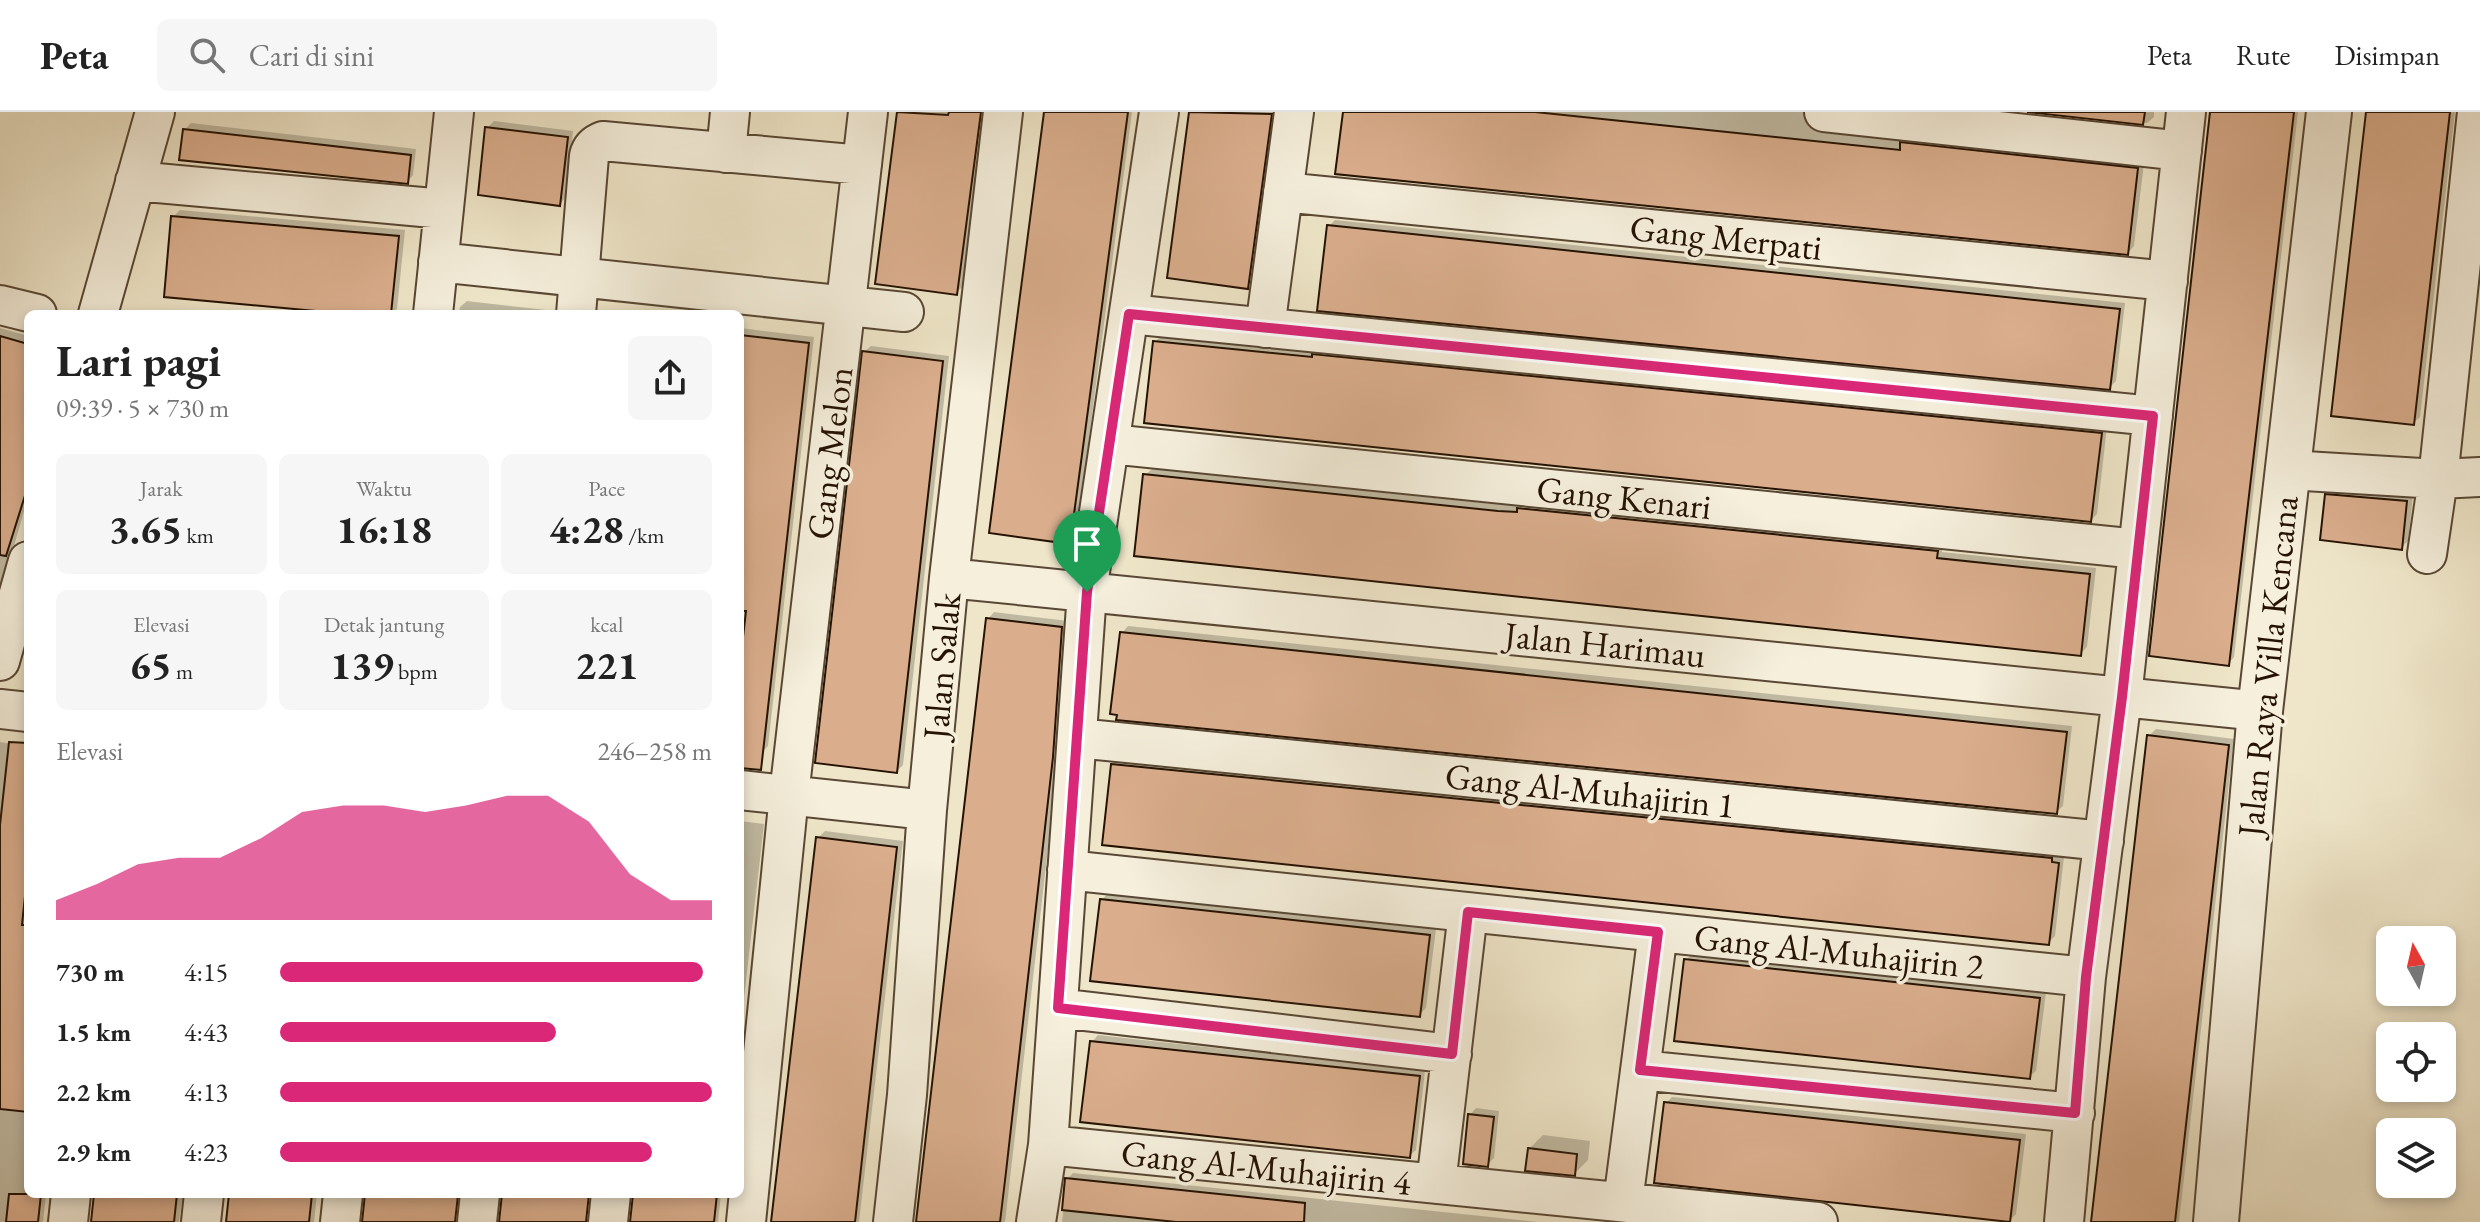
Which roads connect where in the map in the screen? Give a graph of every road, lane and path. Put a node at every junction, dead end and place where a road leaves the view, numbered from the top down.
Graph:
1 (155, 112) edge
2 (454, 112) edge
3 (730, 112) edge
4 (868, 112) edge
5 (1003, 112) edge
6 (1159, 112) edge
7 (1294, 112) edge
8 (1824, 112) edge
9 (2186, 112) edge
10 (2329, 112) edge
11 (2477, 112) edge
12 (2182, 151) junction
13 (726, 153) junction
14 (862, 165) junction
15 (135, 181) junction
16 (1283, 192) junction
17 (444, 209) junction
18 (438, 262) junction
19 (2168, 281) junction
20 (578, 296) edge
21 (710, 303) edge
22 (0, 305) edge
23 (846, 306) junction
24 (99, 310) edge
25 (433, 310) edge
26 (24, 311) edge
27 (904, 312) dead end
28 (1129, 314) junction
29 (1265, 328) junction
30 (2153, 416) junction
31 (1110, 444) junction
32 (2288, 470) junction
33 (2480, 477) edge
34 (2438, 479) junction
35 (2138, 549) junction
36 (2427, 554) dead end
37 (949, 578) junction
38 (24, 579) edge
39 (1087, 592) junction
40 (0, 661) edge
41 (2122, 697) junction
42 (0, 709) edge
43 (2260, 711) junction
44 (24, 712) edge
45 (1077, 738) junction
46 (744, 790) edge
47 (789, 795) junction
48 (927, 810) junction
49 (2104, 841) junction
50 (1067, 870) junction
51 (1468, 912) junction
52 (1658, 932) junction
53 (2086, 977) junction
54 (1058, 1008) junction
55 (1452, 1054) junction
56 (1640, 1070) junction
57 (2075, 1113) junction
58 (1048, 1145) junction
59 (1436, 1184) junction
60 (71, 1198) edge
61 (204, 1198) edge
62 (343, 1198) edge
63 (480, 1198) edge
64 (611, 1198) edge
65 (1623, 1202) junction
66 (68, 1222) edge
67 (201, 1222) edge
68 (340, 1222) edge
69 (477, 1222) edge
70 (608, 1222) edge
71 (746, 1222) edge
72 (893, 1222) edge
73 (1036, 1222) edge
74 (1818, 1222) edge
75 (2064, 1222) edge
76 (2216, 1222) edge

1 - 15 street
2 - 17 street
3 - 13 street
4 - 14 street, Gang Melon
5 - 37 street, Jalan Salak
6 - 28 street
7 - 16 street
8 - 12 street
9 - 12 street
10 - 32 street, Jalan Raya Villa Kencana
11 - 34 street
12 - 19 street
13 - 14 street
13 - 20 street
14 - 23 street, Gang Melon
15 - 17 street
15 - 24 street
16 - 19 street, Gang Merpati
16 - 29 street
17 - 18 street
18 - 20 street
18 - 25 street
19 - 30 street
20 - 21 street
21 - 23 street
22 - 26 street
23 - 27 street
23 - 47 street, Gang Melon
28 - 29 street
28 - 31 street
29 - 30 street
30 - 35 street
31 - 35 street, Gang Kenari
31 - 39 street
32 - 34 street
32 - 43 street, Jalan Raya Villa Kencana
33 - 34 street
34 - 36 street
35 - 41 street
37 - 39 street, Jalan Harimau
37 - 48 street, Jalan Salak
38 - 40 street
39 - 41 street, Jalan Harimau
39 - 45 street
41 - 43 street, Jalan Harimau
41 - 49 street
42 - 44 street
43 - 76 street, Jalan Raya Villa Kencana
45 - 49 street, Gang Al-Muhajirin 1
45 - 50 street
46 - 47 street
47 - 48 street
47 - 71 street, Gang Melon
48 - 72 street, Jalan Salak
49 - 53 street
50 - 51 street, Gang Al-Muhajirin 2
50 - 54 street
51 - 52 street, Gang Al-Muhajirin 2
51 - 55 street
52 - 53 street, Gang Al-Muhajirin 2
52 - 56 street
53 - 57 street
54 - 55 street
54 - 58 street
55 - 59 street
56 - 57 street
56 - 65 street
57 - 75 street
58 - 59 street, Gang Al-Muhajirin 4
58 - 73 street
59 - 65 street, Gang Al-Muhajirin 4
60 - 66 street
61 - 67 street
62 - 68 street
63 - 69 street
64 - 70 street
65 - 74 street, Gang Al-Muhajirin 4

